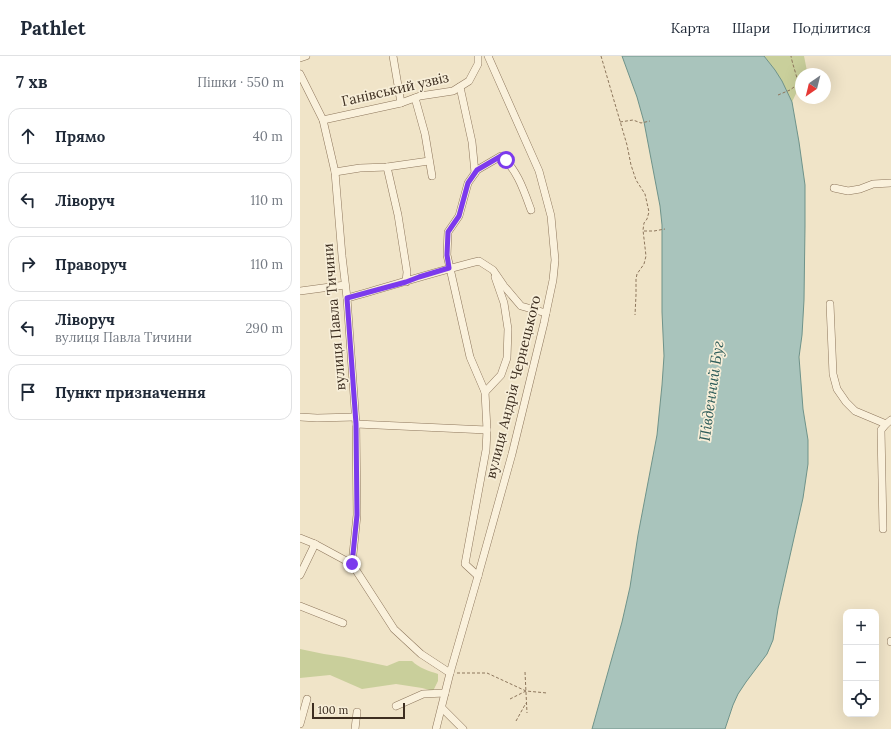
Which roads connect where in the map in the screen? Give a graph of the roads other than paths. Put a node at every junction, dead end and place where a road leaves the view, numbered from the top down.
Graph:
1 (306, 56) edge
2 (393, 56) edge
3 (478, 56) edge
4 (488, 56) edge
5 (300, 58) edge
6 (300, 74) edge
7 (460, 86) junction
8 (414, 98) junction
9 (401, 103) junction
10 (323, 120) junction
11 (429, 161) junction
12 (387, 167) junction
13 (335, 172) junction
14 (475, 173) junction
15 (432, 176) dead end
16 (891, 183) edge
17 (834, 188) dead end
18 (531, 210) dead end
19 (449, 268) junction
20 (493, 270) junction
21 (406, 282) junction
22 (345, 285) junction
23 (300, 291) edge
24 (347, 298) junction
25 (830, 304) dead end
26 (546, 313) junction
27 (485, 392) junction
28 (300, 417) edge
29 (355, 421) junction
30 (889, 422) edge
31 (487, 430) junction
32 (883, 529) dead end
33 (300, 538) edge
34 (315, 544) junction
35 (352, 564) junction
36 (300, 575) edge
37 (478, 576) junction
38 (300, 606) edge
39 (343, 623) dead end
40 (450, 673) junction
41 (445, 694) junction
42 (307, 699) dead end
43 (396, 706) dead end
44 (442, 708) junction
45 (357, 712) dead end
46 (300, 724) edge
47 (355, 729) edge
48 (436, 729) edge
49 (463, 729) edge

1 - 5 street
2 - 9 street
3 - 7 street, Ганівський узвіз
4 - 26 street, вулиця Андрія Чернецького
6 - 10 street, вулиця Павла Тичини
7 - 8 street, Ганівський узвіз
7 - 14 street
8 - 9 street, Ганівський узвіз
8 - 11 street
9 - 10 street, Ганівський узвіз
10 - 13 street, вулиця Павла Тичини
11 - 12 street
11 - 15 street
12 - 13 street
12 - 21 street
13 - 22 street, вулиця Павла Тичини
14 - 18 street
14 - 19 street
16 - 17 street
19 - 20 street
19 - 21 street
19 - 27 street
20 - 26 street
20 - 27 street
21 - 24 street
22 - 23 street
22 - 24 street, вулиця Павла Тичини
24 - 29 street, вулиця Павла Тичини
25 - 30 street
26 - 37 street, вулиця Андрія Чернецького
27 - 31 street
28 - 29 street
29 - 31 street
29 - 35 street, вулиця Павла Тичини
30 - 32 street
31 - 37 street
33 - 34 street
34 - 35 street
34 - 36 street
35 - 40 street
37 - 40 street, вулиця Андрія Чернецького
38 - 39 street
40 - 41 street, вулиця Андрія Чернецького
41 - 43 street
41 - 44 street, вулиця Андрія Чернецького
42 - 46 street
44 - 48 street, вулиця Андрія Чернецького
44 - 49 street
45 - 47 street

